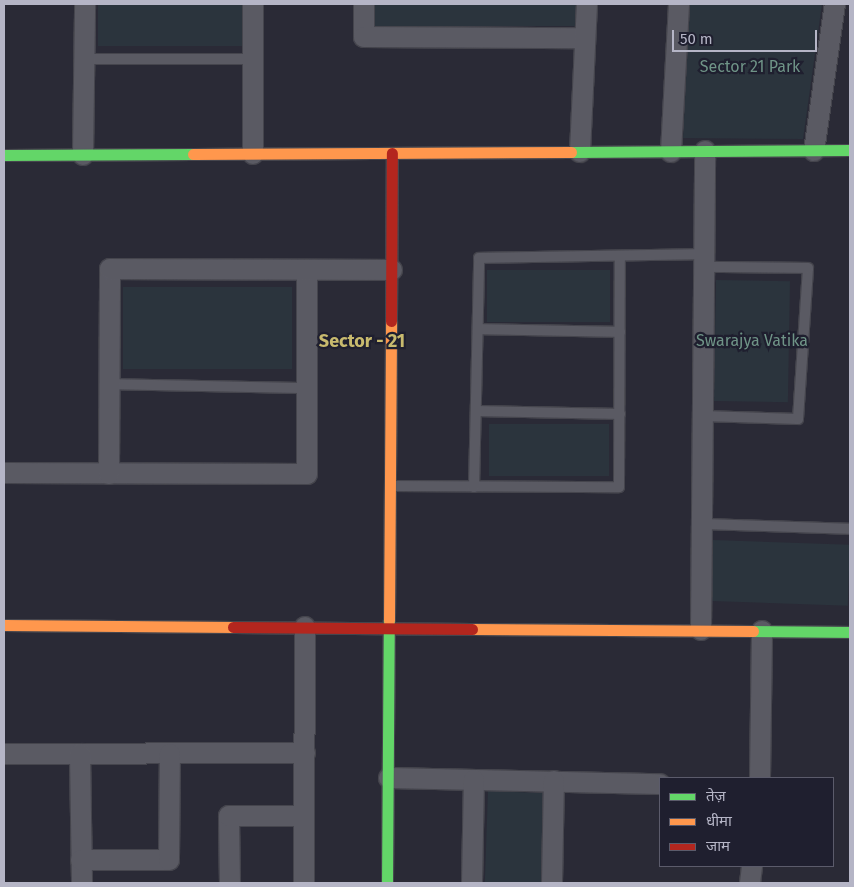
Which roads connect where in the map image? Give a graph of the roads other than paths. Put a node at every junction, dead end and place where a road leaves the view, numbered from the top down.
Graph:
1 (85, 4) edge
2 (253, 4) edge
3 (364, 4) edge
4 (587, 4) edge
5 (679, 4) edge
6 (835, 4) edge
7 (585, 38) junction
8 (84, 59) junction
9 (253, 60) junction
10 (850, 150) edge
11 (705, 151) junction
12 (814, 151) junction
13 (580, 152) junction
14 (671, 152) junction
15 (392, 153) junction
16 (253, 154) junction
17 (83, 155) junction
18 (4, 156) edge
19 (620, 256) junction
20 (704, 261) junction
21 (307, 270) junction
22 (392, 270) junction
23 (478, 329) junction
24 (620, 332) junction
25 (109, 384) junction
26 (307, 388) junction
27 (476, 411) junction
28 (620, 414) junction
29 (703, 416) junction
30 (4, 474) edge
31 (109, 474) junction
32 (392, 486) junction
33 (474, 487) junction
34 (702, 524) junction
35 (850, 529) edge
36 (4, 624) edge
37 (305, 627) junction
38 (391, 628) junction
39 (701, 630) junction
40 (762, 631) junction
41 (850, 632) edge
42 (305, 753) junction
43 (4, 754) edge
44 (80, 754) junction
45 (170, 754) junction
46 (760, 777) edge
47 (389, 778) junction
48 (474, 780) junction
49 (554, 781) junction
50 (659, 784) edge
51 (304, 816) junction
52 (81, 860) junction
53 (752, 867) edge
54 (82, 883) edge
55 (230, 883) edge
56 (304, 883) edge
57 (387, 883) edge
58 (472, 883) edge
59 (552, 883) edge
60 (750, 883) edge

1 - 8 street
2 - 9 street
3 - 7 street
4 - 7 street
5 - 14 street
6 - 12 street
7 - 13 street
8 - 9 lane
8 - 17 street
9 - 16 street
10 - 12 street
11 - 12 street
11 - 14 street
11 - 20 street
13 - 14 street
13 - 15 street
15 - 16 street
15 - 22 street
16 - 17 street
17 - 18 street
19 - 20 lane
19 - 23 lane
19 - 24 lane
20 - 29 street
20 - 29 lane
21 - 22 street
21 - 25 street
21 - 26 street
22 - 32 street
23 - 24 lane
23 - 27 lane
24 - 28 lane
25 - 26 lane
25 - 31 street
26 - 31 street
27 - 28 lane
27 - 33 lane
28 - 33 lane
29 - 34 street
30 - 31 street
32 - 33 lane
32 - 38 street
34 - 35 lane
34 - 39 street
36 - 37 street
37 - 38 street
37 - 42 street
38 - 39 street
38 - 47 street
39 - 40 street
40 - 41 street
40 - 46 street
42 - 45 street
42 - 51 street
43 - 44 street
44 - 45 street
44 - 52 street
45 - 52 street
47 - 48 street
47 - 57 street
48 - 49 street
48 - 58 street
49 - 50 street
49 - 59 street
51 - 55 street
51 - 56 street
52 - 54 street
53 - 60 street

